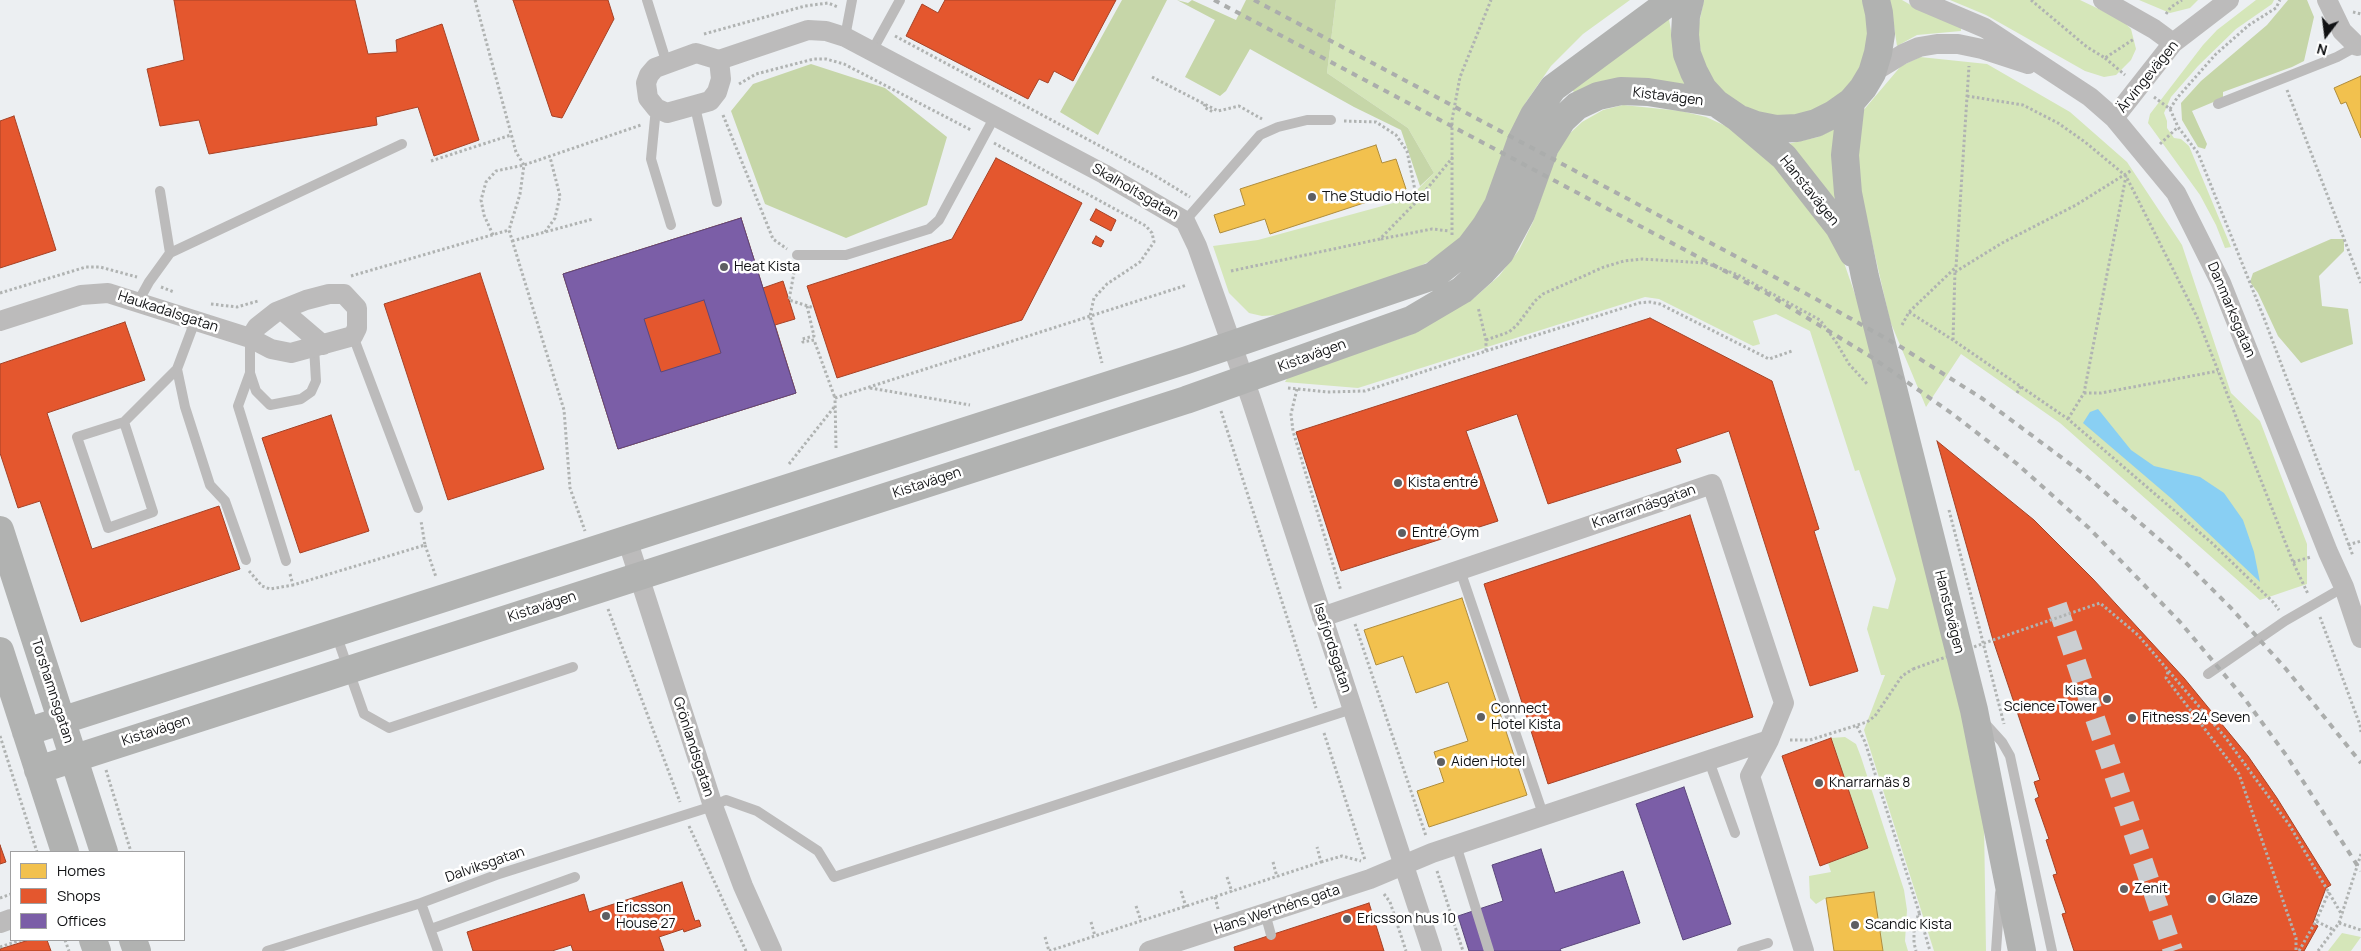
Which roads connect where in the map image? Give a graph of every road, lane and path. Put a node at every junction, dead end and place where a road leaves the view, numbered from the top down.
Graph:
1 (475, 0) edge
2 (647, 0) edge
3 (852, 0) edge
4 (900, 0) edge
5 (1491, 0) edge
6 (1642, 0) edge
7 (1672, 0) edge
8 (1690, 0) edge
9 (1876, 0) edge
10 (1919, 0) edge
11 (2031, 0) edge
12 (2104, 0) edge
13 (2182, 0) edge
14 (2228, 0) edge
15 (2280, 0) edge
16 (2327, 0) edge
17 (2154, 29) junction
18 (845, 37) junction
19 (2173, 43) junction
20 (2357, 46) joint
21 (872, 51) junction
22 (719, 60) junction
23 (1970, 61) dead end
24 (666, 64) junction
25 (1872, 73) junction
26 (2056, 74) junction
27 (1152, 77) dead end
28 (2282, 78) junction
29 (736, 86) dead end
30 (1553, 88) junction
31 (1967, 96) junction
32 (1850, 102) junction
33 (1205, 104) junction
34 (2218, 104) dead end
35 (2170, 109) dead end
36 (1727, 110) junction
37 (1213, 112) dead end
38 (696, 113) junction
39 (996, 116) junction
40 (655, 117) junction
41 (2114, 118) junction
42 (1331, 120) joint
43 (1270, 123) dead end
44 (511, 135) junction
45 (984, 137) junction
46 (402, 144) dead end
47 (550, 157) junction
48 (1453, 157) junction
49 (431, 161) dead end
50 (524, 166) junction
51 (2126, 176) junction
52 (160, 191) dead end
53 (1417, 201) junction
54 (717, 202) dead end
55 (593, 219) dead end
56 (1185, 221) junction
57 (671, 225) dead end
58 (509, 230) junction
59 (1450, 231) junction
60 (545, 232) junction
61 (493, 235) junction
62 (1453, 238) dead end
63 (1380, 239) junction
64 (512, 241) junction
65 (170, 253) junction
66 (797, 255) junction
67 (1956, 267) junction
68 (1231, 271) dead end
69 (1955, 272) junction
70 (1865, 276) junction
71 (344, 277) dead end
72 (149, 282) junction
73 (2361, 283) edge
74 (1186, 285) dead end
75 (175, 292) dead end
76 (0, 293) edge
77 (264, 299) dead end
78 (138, 302) junction
79 (210, 304) dead end
80 (807, 306) junction
81 (814, 308) dead end
82 (282, 310) junction
83 (1909, 312) junction
84 (1090, 316) junction
85 (0, 321) edge
86 (195, 321) junction
87 (1900, 327) dead end
88 (352, 336) junction
89 (250, 338) junction
90 (1486, 340) dead end
91 (1953, 340) junction
92 (1231, 344) junction
93 (319, 346) junction
94 (1486, 351) dead end
95 (1792, 351) dead end
96 (1102, 363) dead end
97 (177, 369) junction
98 (2218, 371) junction
99 (250, 372) junction
100 (1243, 380) junction
101 (2021, 386) junction
102 (868, 388) junction
103 (1872, 388) dead end
104 (1296, 389) dead end
105 (2017, 393) dead end
106 (2084, 393) junction
107 (835, 398) junction
108 (835, 406) junction
109 (971, 406) dead end
110 (1032, 410) junction
111 (1221, 411) dead end
112 (2068, 419) junction
113 (124, 422) junction
114 (1043, 446) junction
115 (838, 460) junction
116 (789, 464) dead end
117 (418, 508) joint
118 (851, 508) junction
119 (1949, 509) dead end
120 (0, 530) edge
121 (584, 530) dead end
122 (626, 539) junction
123 (2361, 541) edge
124 (425, 545) junction
125 (2349, 545) dead end
126 (246, 560) joint
127 (286, 561) joint
128 (1460, 570) junction
129 (638, 576) junction
130 (436, 578) dead end
131 (2352, 584) edge
132 (293, 585) junction
133 (2273, 602) dead end
134 (2314, 606) junction
135 (608, 608) dead end
136 (1350, 608) junction
137 (1322, 617) junction
138 (335, 633) junction
139 (2361, 638) edge
140 (0, 651) edge
141 (573, 667) dead end
142 (348, 669) junction
143 (2168, 671) junction
144 (2208, 674) dead end
145 (1352, 709) junction
146 (1974, 710) junction
147 (1320, 720) junction
148 (2005, 720) dead end
149 (62, 721) junction
150 (1857, 726) junction
151 (2361, 732) edge
152 (13, 734) edge
153 (1769, 740) junction
154 (74, 758) junction
155 (1709, 761) junction
156 (106, 769) dead end
157 (38, 770) junction
158 (713, 806) junction
159 (684, 815) junction
160 (1544, 817) junction
161 (1734, 833) dead end
162 (1456, 845) junction
163 (1316, 847) dead end
164 (37, 851) edge
165 (65, 851) edge
166 (104, 851) edge
167 (132, 851) edge
168 (1432, 853) junction
169 (2003, 854) junction
170 (2361, 854) edge
171 (1273, 862) dead end
172 (1322, 862) junction
173 (1404, 864) junction
174 (1368, 871) junction
175 (575, 876) dead end
176 (1227, 877) dead end
177 (1277, 877) junction
178 (1181, 891) dead end
179 (1232, 892) junction
180 (2329, 892) junction
181 (421, 903) junction
182 (1136, 906) dead end
183 (1186, 906) junction
184 (1919, 912) junction
185 (1265, 913) junction
186 (2342, 915) junction
187 (1141, 921) junction
188 (2316, 921) junction
189 (1091, 922) dead end
190 (2339, 923) junction
191 (431, 929) junction
192 (2334, 930) junction
193 (2361, 930) edge
194 (1271, 935) dead end
195 (1095, 936) junction
196 (1045, 937) dead end
197 (18, 941) edge
198 (1203, 943) edge
199 (1768, 943) dead end
200 (0, 947) edge
201 (267, 951) edge
202 (438, 951) edge
203 (746, 951) edge
204 (772, 951) edge
205 (1049, 951) edge
206 (1149, 951) edge
207 (1406, 951) edge
208 (1432, 951) edge
209 (1463, 951) edge
210 (1489, 951) edge
211 (1742, 951) edge
212 (1804, 951) edge
213 (1916, 951) edge
214 (1930, 951) edge
215 (1996, 951) edge
216 (2022, 951) edge
217 (2052, 951) edge
218 (2298, 951) edge
219 (2318, 951) edge

1 - 44 path
2 - 24 lane
3 - 18 lane
4 - 21 lane
5 - 48 path
6 - 30 street
7 - 30 street
8 - 36 street, Hanstavägen
9 - 25 street
10 - 26 street, Danmarksgatan
11 - 17 path
12 - 17 street
13 - 17 path
14 - 19 street, Ärvingevägen
15 - 35 path
16 - 20 street
17 - 19 street
18 - 21 street, Skalholtsgatan
18 - 22 street, Skalholtsgatan
19 - 41 street, Ärvingevägen
20 - 28 lane
21 - 39 street, Skalholtsgatan
22 - 24 street
22 - 38 street
23 - 31 path
24 - 40 street
25 - 26 street, Danmarksgatan
25 - 32 street
26 - 41 street, Danmarksgatan
27 - 33 path
28 - 34 lane
28 - 73 path
29 - 45 path
30 - 92 street
31 - 51 path
31 - 67 path
32 - 36 street
32 - 70 street, Hanstavägen
33 - 37 path
33 - 43 path
36 - 70 street, Hanstavägen
36 - 100 street, Kistavägen
38 - 40 street
38 - 54 lane
38 - 66 path
39 - 45 lane
39 - 56 street, Skalholtsgatan
40 - 47 path
40 - 57 lane
41 - 131 street, Danmarksgatan
42 - 53 path
42 - 56 lane
44 - 49 path
44 - 50 path
45 - 66 lane
45 - 84 path
46 - 65 lane
47 - 50 path
47 - 60 path
48 - 53 path
48 - 59 path
50 - 58 path
50 - 61 path
51 - 69 path
51 - 98 path
51 - 106 path
52 - 65 lane
53 - 63 path
55 - 60 path
56 - 92 street, Skalholtsgatan
58 - 61 path
58 - 64 path
59 - 62 path
59 - 63 path
60 - 64 path
61 - 71 path
63 - 68 path
64 - 121 path
65 - 72 lane
66 - 80 path
67 - 69 path
67 - 83 path
69 - 91 path
70 - 146 street, Hanstavägen
72 - 75 path
72 - 76 path
72 - 78 lane
74 - 84 path
77 - 79 path
78 - 85 street, Haukadalsgatan
78 - 86 street, Haukadalsgatan
80 - 81 path
80 - 107 path
82 - 88 street
82 - 89 street
82 - 93 street
83 - 87 path
83 - 91 path
84 - 96 path
84 - 102 path
86 - 89 street, Haukadalsgatan
86 - 97 lane
88 - 93 street, Haukadalsgatan
88 - 117 lane
89 - 93 street, Haukadalsgatan
89 - 99 lane
90 - 103 path
91 - 101 path
92 - 100 street, Isafjordsgatan
92 - 110 street
93 - 99 lane
94 - 95 path
97 - 113 lane
97 - 126 lane
98 - 106 path
98 - 134 path
99 - 127 lane
100 - 114 street, Kistavägen
100 - 137 street, Isafjordsgatan
101 - 105 path
101 - 112 path
102 - 107 path
102 - 109 path
104 - 136 path
106 - 112 path
107 - 108 path
108 - 115 path
108 - 116 path
110 - 114 street
110 - 115 street
111 - 147 path
112 - 133 path
113 - 113 lane
114 - 118 street, Kistavägen
115 - 118 street
115 - 122 street
117 - 124 path
118 - 129 street, Kistavägen
119 - 148 path
120 - 149 street, Torshamnsgatan
122 - 129 street, Grönlandsgatan
122 - 138 street
123 - 125 path
124 - 130 path
124 - 132 path
126 - 132 path
127 - 132 path
128 - 136 street, Knarrarnäsgatan
128 - 153 street, Knarrarnäsgatan
128 - 160 lane
129 - 142 street, Kistavägen
129 - 158 street, Grönlandsgatan
131 - 134 lane
131 - 139 street, Danmarksgatan
134 - 144 lane
134 - 151 path
135 - 159 path
136 - 137 street, Knarrarnäsgatan
136 - 168 path
137 - 145 street, Isafjordsgatan
138 - 142 lane
138 - 149 street
140 - 152 street
141 - 142 lane
142 - 154 street, Kistavägen
143 - 150 path, bridge
143 - 180 path
143 - 218 path
145 - 147 lane
145 - 173 street, Isafjordsgatan
146 - 169 street, Hanstavägen
146 - 217 lane
147 - 158 lane, Dalviksgatan
147 - 174 path
149 - 152 street
149 - 154 street, Torshamnsgatan
150 - 153 path
150 - 184 path
152 - 157 street
152 - 164 path
153 - 155 street
153 - 212 street, Knarrarnäsgatan
154 - 157 street, Kistavägen
154 - 166 street, Torshamnsgatan
155 - 160 street
155 - 161 lane
156 - 167 path
157 - 165 street
158 - 159 lane, Dalviksgatan
158 - 204 street, Grönlandsgatan
159 - 181 lane, Dalviksgatan
159 - 203 path
160 - 162 street
162 - 168 street
162 - 210 lane
163 - 172 path
168 - 173 street
168 - 209 path
169 - 215 lane
169 - 216 street, Hanstavägen
170 - 186 path
171 - 177 path
172 - 174 path
172 - 177 path
173 - 174 street, Hans Werthéns gata
173 - 208 street, Isafjordsgatan
174 - 185 street, Hans Werthéns gata
174 - 207 path
175 - 191 lane
176 - 179 path
177 - 179 path
178 - 183 path
179 - 183 path
180 - 186 path
180 - 188 path
181 - 191 lane
181 - 201 lane, Dalviksgatan
182 - 187 path
183 - 187 path
184 - 213 path
184 - 214 path
185 - 194 lane
185 - 198 street, Hans Werthéns gata
186 - 190 path
187 - 195 path
188 - 192 path
188 - 218 path
189 - 195 path
190 - 192 path
190 - 193 path
191 - 202 lane
192 - 219 path
195 - 205 path
196 - 205 path
197 - 200 path
198 - 206 street, Hans Werthéns gata
199 - 211 lane

